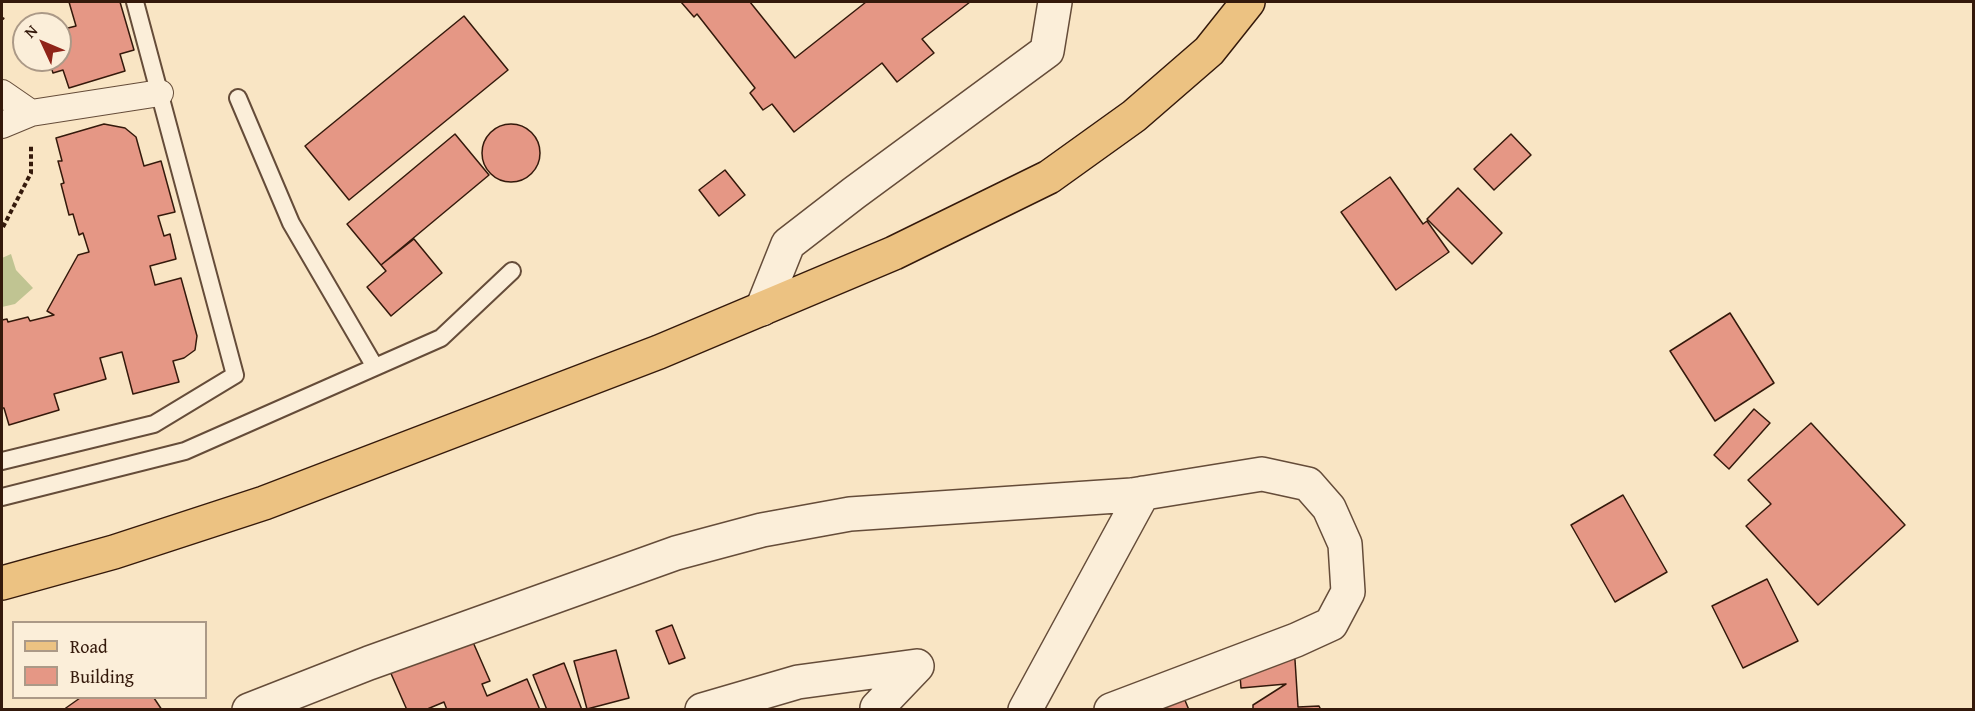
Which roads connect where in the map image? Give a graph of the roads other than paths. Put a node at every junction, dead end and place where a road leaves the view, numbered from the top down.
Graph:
1 (135, 2) edge
2 (1055, 2) edge
3 (1248, 2) edge
4 (2, 93) edge
5 (160, 93) junction
6 (238, 98) dead end
7 (31, 113) junction
8 (2, 125) edge
9 (512, 271) dead end
10 (762, 309) junction
11 (375, 367) junction
12 (2, 461) edge
13 (1143, 493) junction
14 (2, 496) edge
15 (2, 583) edge
16 (877, 708) edge
17 (249, 710) edge
18 (702, 710) edge
19 (1025, 710) edge
20 (1112, 710) edge

1 - 5 lane
2 - 10 street
3 - 10 main road
4 - 7 street
5 - 7 street
5 - 12 lane
6 - 11 lane
7 - 8 street
9 - 11 lane
10 - 15 main road
11 - 14 lane
13 - 17 street
13 - 19 street
13 - 20 street
16 - 18 street

